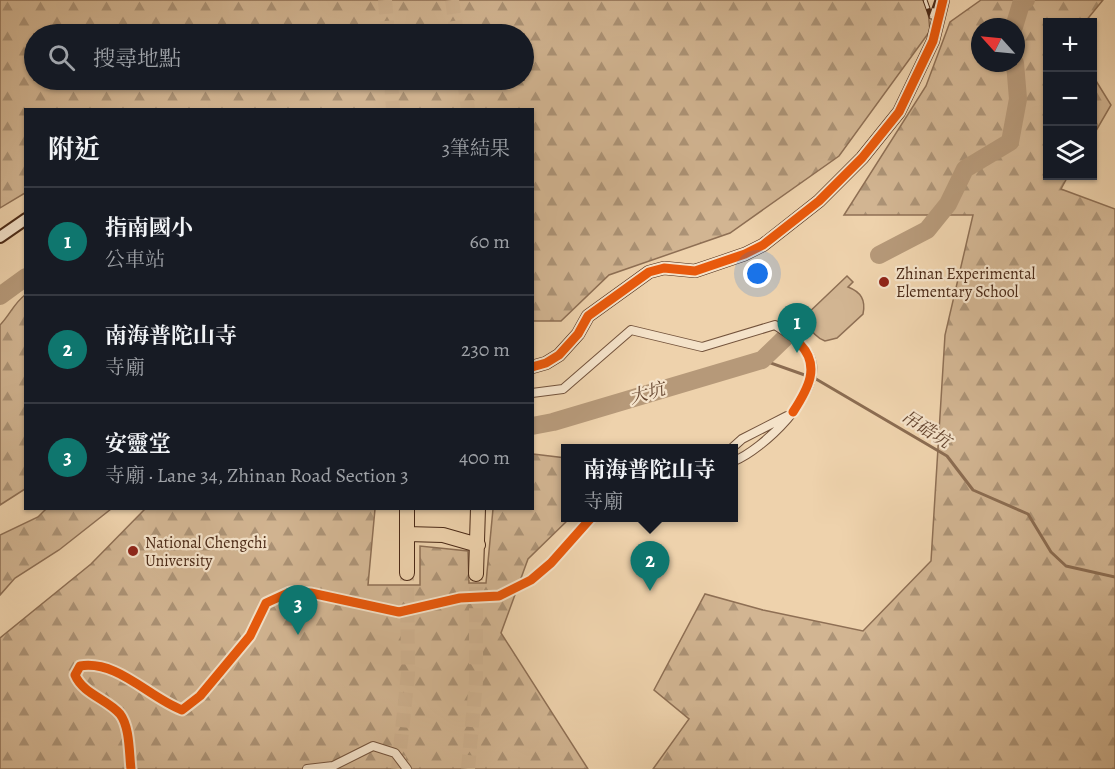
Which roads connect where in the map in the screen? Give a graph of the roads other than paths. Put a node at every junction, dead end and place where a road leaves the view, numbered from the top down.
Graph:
1 (943, 0) edge
2 (24, 220) edge
3 (0, 237) edge
4 (534, 366) edge
5 (534, 393) edge
6 (793, 412) junction
7 (736, 444) edge
8 (738, 459) edge
9 (407, 510) edge
10 (478, 512) edge
11 (587, 522) edge
12 (407, 534) junction
13 (478, 545) junction
14 (406, 573) tunnel mouth
15 (476, 574) tunnel mouth
16 (131, 769) edge
17 (307, 769) edge
18 (406, 769) edge

1 - 4 street
2 - 3 street
5 - 6 street
6 - 7 street
6 - 8 street
9 - 12 highway
10 - 13 highway
11 - 16 street
12 - 13 highway
12 - 14 highway
13 - 15 highway
17 - 18 street

